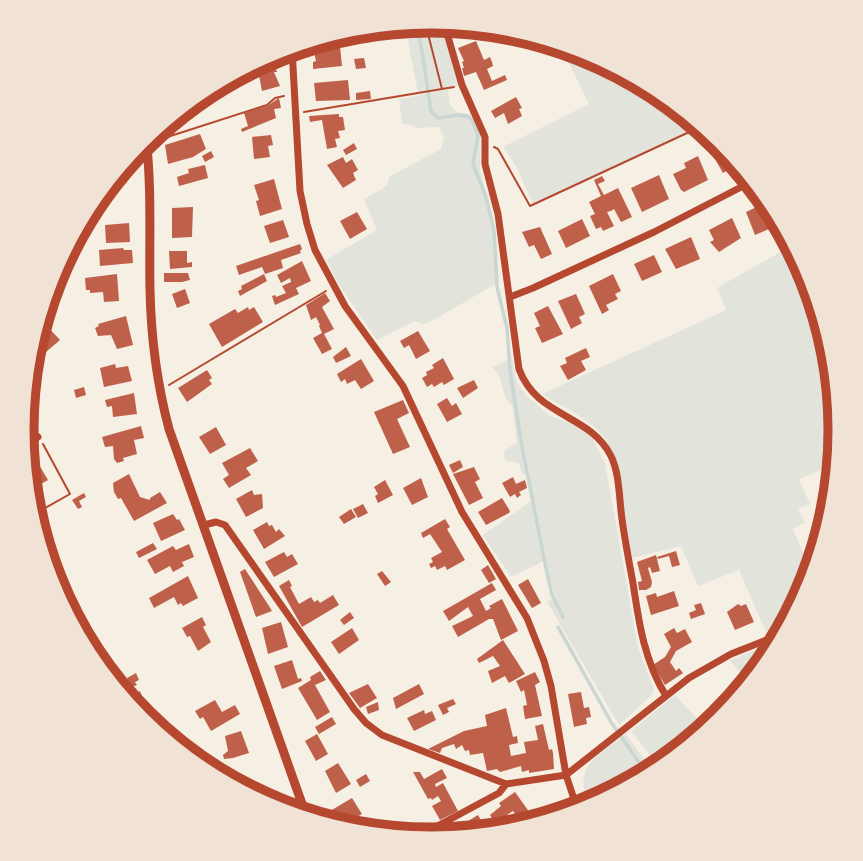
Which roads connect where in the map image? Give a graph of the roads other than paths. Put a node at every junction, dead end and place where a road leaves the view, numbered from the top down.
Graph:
1 (447, 34) edge
2 (293, 58) edge
3 (146, 155) edge
4 (744, 186) edge
5 (510, 296) junction
6 (38, 437) road end
7 (34, 439) edge
8 (204, 526) junction
9 (770, 639) edge
10 (666, 696) junction
11 (566, 775) junction
12 (506, 784) junction
13 (575, 801) edge
14 (303, 807) edge
15 (434, 828) edge

1 - 5 street
2 - 11 street
3 - 8 street
4 - 5 street
5 - 10 street
6 - 7 street
8 - 12 street
8 - 14 street
9 - 10 street
10 - 11 street
11 - 12 street
11 - 13 street
12 - 15 street

